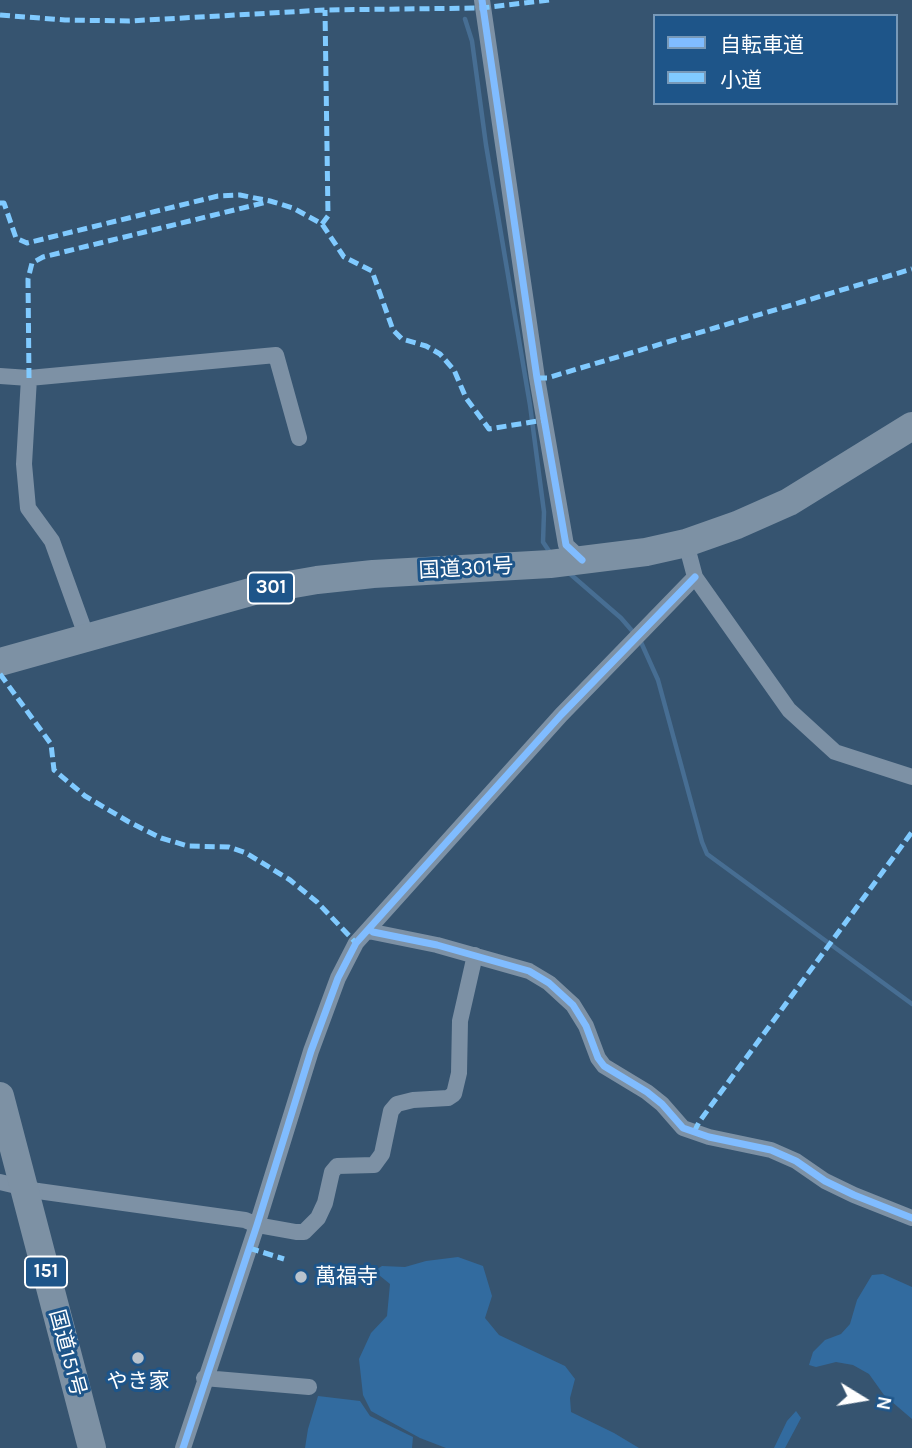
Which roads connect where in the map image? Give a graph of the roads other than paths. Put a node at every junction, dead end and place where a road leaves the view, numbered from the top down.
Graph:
1 (482, 1) edge
2 (0, 376) edge
3 (29, 378) junction
4 (912, 426) edge
5 (299, 438) dead end
6 (686, 543) junction
7 (567, 562) junction
8 (695, 577) junction
9 (87, 638) junction
10 (0, 662) edge
11 (912, 778) edge
12 (369, 929) junction
13 (475, 955) junction
14 (0, 1096) edge
15 (12, 1185) edge
16 (912, 1218) edge
17 (257, 1225) junction
18 (205, 1378) junction
19 (309, 1387) dead end
20 (92, 1448) edge
21 (183, 1448) edge

1 - 7 street
2 - 3 street
3 - 5 street
3 - 9 street
4 - 6 highway, 国道301号 / 301
6 - 7 highway, 国道301号 / 301
6 - 8 street
7 - 9 highway, 国道301号 / 301
8 - 11 street
8 - 12 street
9 - 10 highway, 国道301号 / 301
12 - 13 street
12 - 17 street
13 - 16 street
13 - 17 street
14 - 15 highway, 国道151号 / 151
15 - 17 street
15 - 20 highway, 国道151号 / 151
17 - 18 street
18 - 19 street
18 - 21 street

